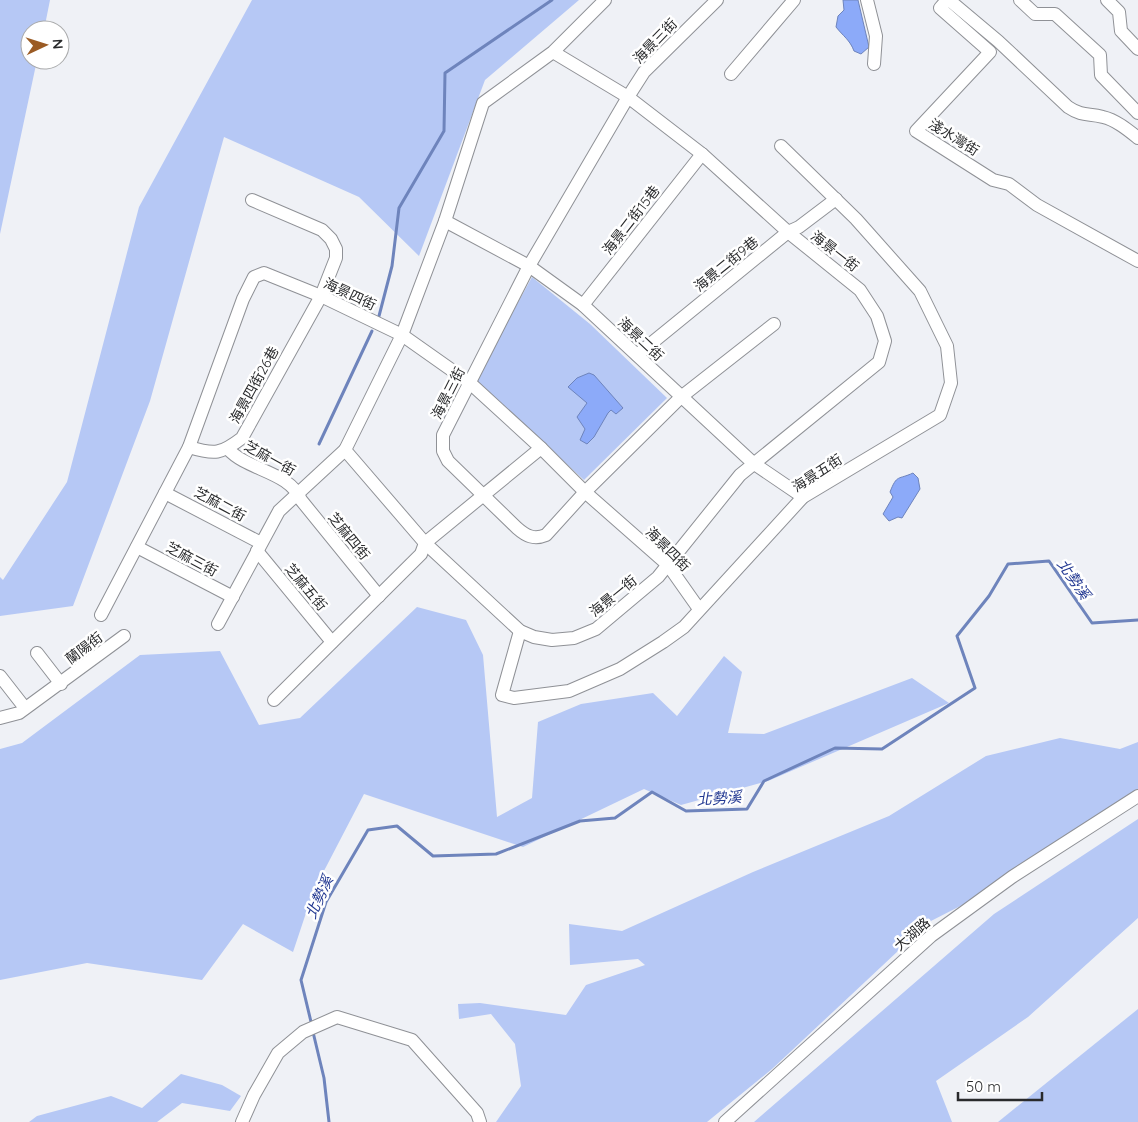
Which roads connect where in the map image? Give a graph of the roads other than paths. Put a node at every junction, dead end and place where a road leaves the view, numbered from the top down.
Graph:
1 (605, 0) edge
2 (717, 0) edge
3 (794, 0) edge
4 (867, 0) edge
5 (1020, 0) edge
6 (1107, 0) edge
7 (942, 2) edge
8 (1138, 48) edge
9 (553, 52) junction
10 (874, 64) dead end
11 (730, 74) dead end
12 (628, 97) junction
13 (1138, 113) edge
14 (1138, 138) edge
15 (781, 146) dead end
16 (702, 154) junction
17 (836, 199) junction
18 (252, 200) dead end
19 (444, 221) junction
20 (788, 232) junction
21 (1138, 261) edge
22 (529, 266) junction
23 (321, 296) junction
24 (583, 305) junction
25 (774, 324) dead end
26 (402, 335) junction
27 (637, 355) junction
28 (470, 383) junction
29 (681, 398) junction
30 (189, 447) junction
31 (541, 448) junction
32 (228, 449) junction
33 (345, 450) junction
34 (753, 463) junction
35 (165, 492) junction
36 (585, 492) junction
37 (298, 493) junction
38 (484, 495) junction
39 (802, 497) junction
40 (425, 543) junction
41 (137, 547) junction
42 (259, 547) junction
43 (668, 565) junction
44 (379, 596) junction
45 (233, 597) junction
46 (699, 609) junction
47 (101, 616) dead end
48 (218, 624) dead end
49 (520, 631) junction
50 (124, 636) dead end
51 (332, 642) junction
52 (36, 653) dead end
53 (0, 676) edge
54 (61, 684) junction
55 (274, 700) dead end
56 (25, 708) junction
57 (0, 718) edge
58 (1138, 796) edge
59 (242, 1122) edge
60 (480, 1122) edge
61 (725, 1122) edge

1 - 9 street
2 - 12 street, 海景三街
3 - 11 street
4 - 10 street
5 - 13 street
6 - 8 street
7 - 14 street, 淺水灣街
7 - 21 street, 淺水灣街
9 - 12 street, 海景一街
9 - 19 street
12 - 16 street, 海景一街
12 - 22 street, 海景三街
15 - 17 street, 海景五街
16 - 20 street, 海景一街
16 - 24 street, 海景二街15巷
17 - 20 street, 海景二街9巷
17 - 39 street, 海景五街
18 - 23 street, 海景四街26巷
19 - 22 street, 海景二街
19 - 26 street
20 - 27 street, 海景二街9巷
20 - 34 street, 海景一街
22 - 24 street, 海景二街
22 - 28 street, 海景三街
23 - 26 street, 海景四街
23 - 30 street, 海景四街
23 - 32 street, 海景四街26巷
24 - 27 street, 海景二街
25 - 29 street, 海景三街
26 - 28 street, 海景四街
26 - 33 street
27 - 29 street, 海景二街
28 - 31 street, 海景四街
28 - 38 street, 海景三街
29 - 34 street, 海景二街
29 - 36 street, 海景三街
30 - 32 street
30 - 35 street, 海景四街
31 - 36 street, 海景四街
31 - 38 street
32 - 37 street, 芝麻一街
33 - 37 street
33 - 40 street, 海景一街
34 - 39 street, 海景二街
34 - 43 street, 海景一街
35 - 41 street, 海景四街
35 - 42 street, 芝麻二街
36 - 38 street, 海景三街
36 - 43 street, 海景四街
37 - 42 street
37 - 44 street, 芝麻四街
38 - 40 street
39 - 46 street, 海景五街
40 - 44 street
40 - 49 street, 海景一街
41 - 45 street, 芝麻三街
41 - 47 street, 海景四街
42 - 45 street
42 - 51 street, 芝麻五街
43 - 46 street, 海景四街
43 - 49 street, 海景一街
44 - 51 street
45 - 48 street
46 - 49 street, 海景五街
50 - 54 street, 蘭陽街
51 - 55 street
52 - 54 street, 蘭陽街
53 - 56 street
54 - 56 street, 蘭陽街
56 - 57 street, 蘭陽街
58 - 61 street, 大湖路
59 - 60 street

